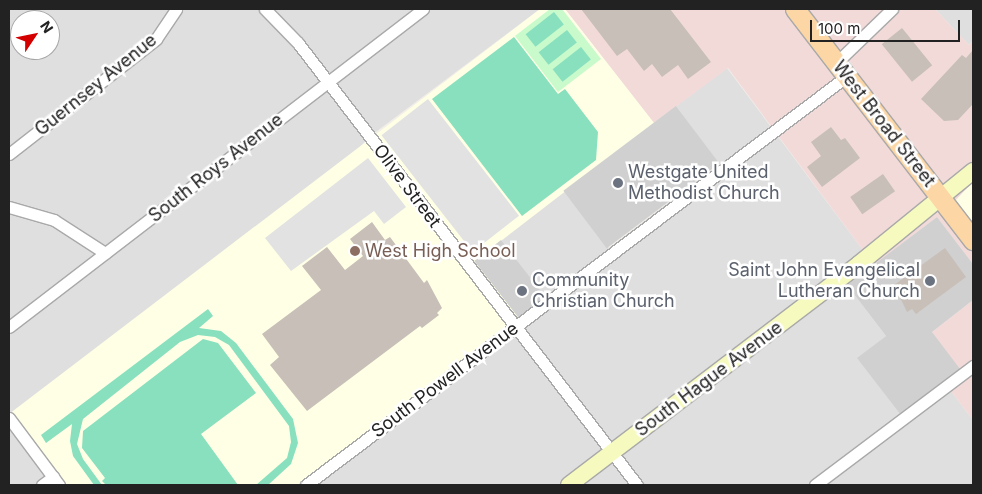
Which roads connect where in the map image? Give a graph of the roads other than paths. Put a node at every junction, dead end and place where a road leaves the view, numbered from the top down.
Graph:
1 (176, 9) edge
2 (265, 9) edge
3 (423, 9) edge
4 (795, 9) edge
5 (892, 9) edge
6 (842, 69) junction
7 (328, 82) junction
8 (9, 154) edge
9 (973, 171) edge
10 (942, 199) junction
11 (9, 207) edge
12 (973, 240) edge
13 (106, 253) junction
14 (9, 327) edge
15 (515, 327) junction
16 (973, 366) edge
17 (9, 418) edge
18 (612, 453) junction
19 (56, 481) edge
20 (42, 485) edge
21 (306, 485) edge
22 (569, 485) edge
23 (637, 485) edge
24 (816, 485) edge

1 - 8 street, Guernsey Avenue
2 - 7 street, Olive Street
3 - 7 street, South Roys Avenue
4 - 6 main road, West Broad Street
5 - 6 street, South Powell Avenue
6 - 10 main road, West Broad Street
6 - 15 street, South Powell Avenue
7 - 13 street, South Roys Avenue
7 - 15 street, Olive Street
9 - 10 main road, South Hague Avenue
10 - 12 main road, West Broad Street
10 - 18 main road, South Hague Avenue
11 - 13 street
13 - 14 street, South Roys Avenue
15 - 18 street, Olive Street
15 - 21 street, South Powell Avenue
16 - 24 street
17 - 19 street
18 - 22 main road, South Hague Avenue
18 - 23 street, Olive Street
19 - 20 street

